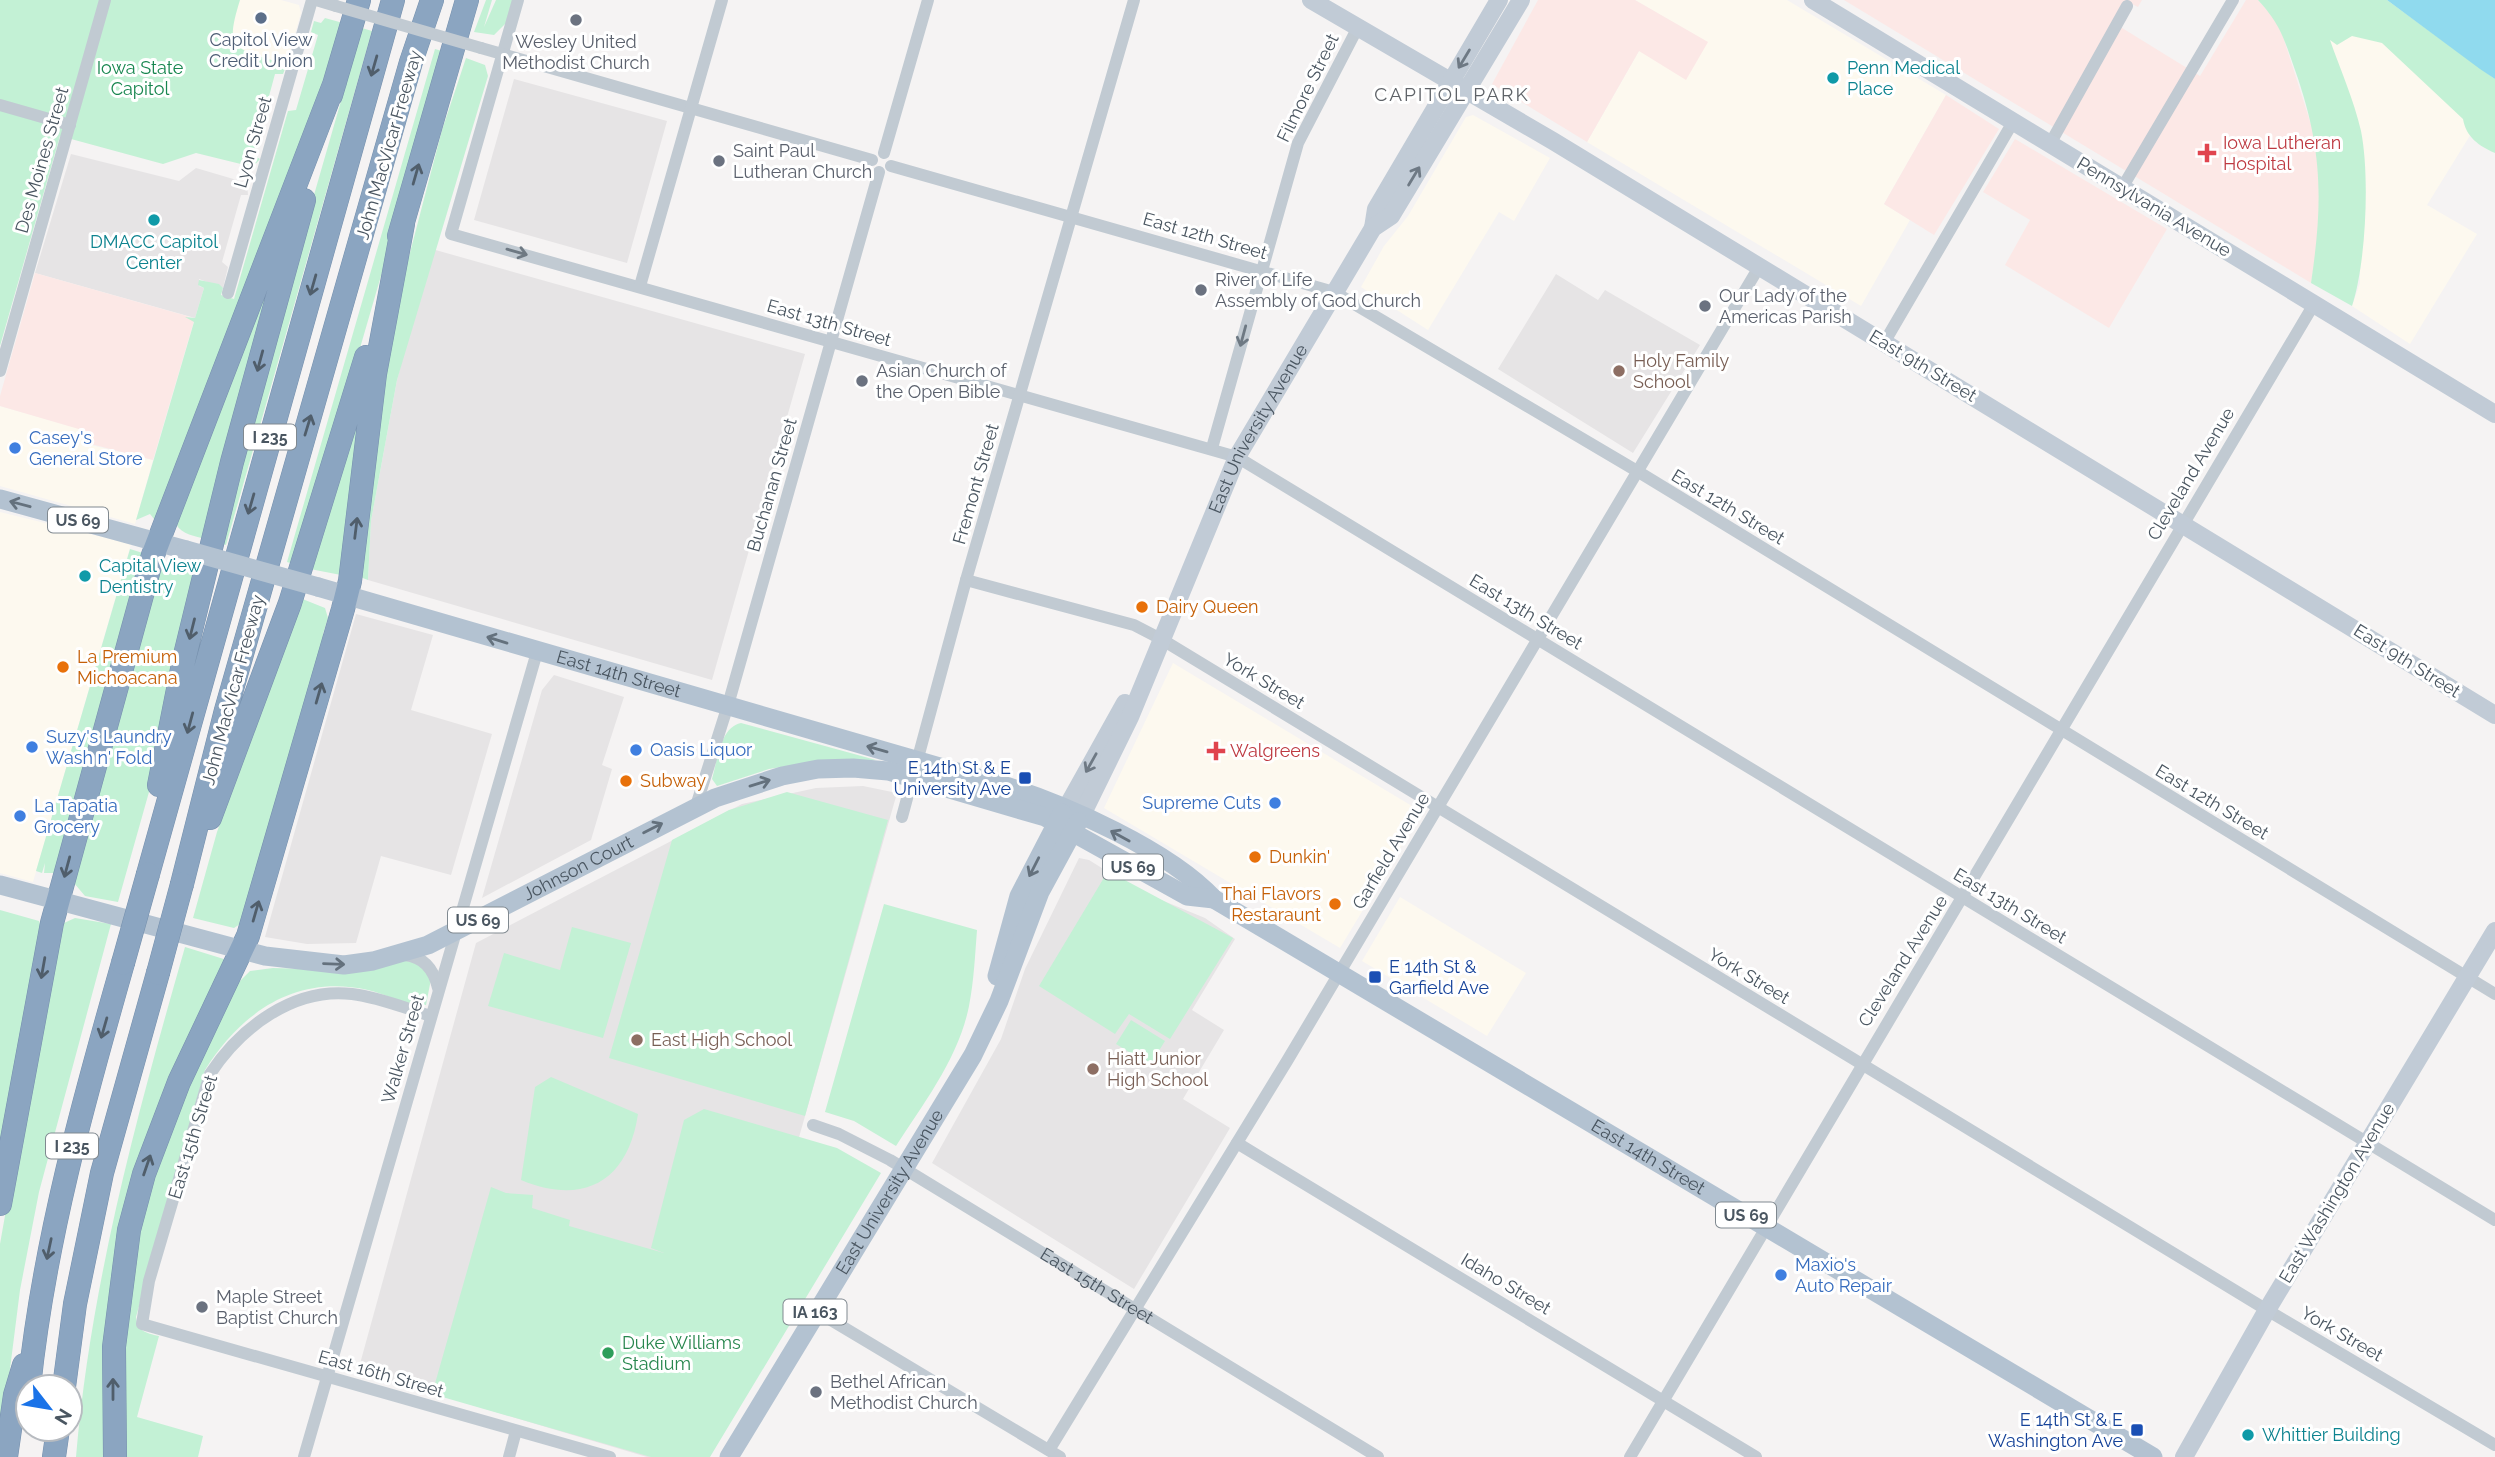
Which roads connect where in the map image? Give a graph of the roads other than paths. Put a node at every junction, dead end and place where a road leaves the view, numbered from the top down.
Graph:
1 (106, 0) edge
2 (314, 0) edge
3 (359, 0) edge
4 (393, 0) edge
5 (432, 0) edge
6 (467, 0) edge
7 (478, 0) edge
8 (518, 0) edge
9 (722, 0) edge
10 (928, 0) edge
11 (1134, 0) edge
12 (1499, 0) edge
13 (1521, 0) edge
14 (1814, 0) edge
15 (2233, 0) edge
16 (1314, 1) edge
17 (2127, 6) dead end
18 (1358, 27) junction
19 (503, 54) junction
20 (335, 82) junction
21 (1458, 86) junction
22 (0, 105) edge
23 (691, 107) junction
24 (2013, 122) junction
25 (430, 124) junction
26 (70, 125) junction
27 (2050, 144) junction
28 (884, 153) junction
29 (876, 166) junction
30 (891, 166) junction
31 (2122, 188) junction
32 (1070, 216) junction
33 (402, 224) junction
34 (1759, 267) junction
35 (1260, 270) junction
36 (640, 286) junction
37 (1334, 292) junction
38 (228, 293) dead end
39 (2314, 304) junction
40 (831, 342) junction
41 (1884, 343) junction
42 (0, 371) edge
43 (1020, 393) junction
44 (2495, 414) edge
45 (1212, 448) junction
46 (1237, 457) junction
47 (1637, 471) junction
48 (0, 499) edge
49 (2182, 523) junction
50 (157, 542) junction
51 (966, 580) junction
52 (346, 595) junction
53 (1161, 639) junction
54 (1537, 639) junction
55 (537, 652) junction
56 (728, 705) junction
57 (2495, 715) edge
58 (2061, 730) junction
59 (915, 769) junction
60 (696, 806) junction
61 (1438, 807) junction
62 (902, 817) dead end
63 (1069, 819) junction
64 (148, 874) junction
65 (184, 876) junction
66 (0, 885) edge
67 (1962, 898) junction
68 (57, 901) junction
69 (2495, 931) edge
70 (455, 932) junction
71 (243, 951) junction
72 (401, 954) junction
73 (1339, 973) junction
74 (2467, 977) junction
75 (438, 990) junction
76 (2495, 994) edge
77 (430, 1016) junction
78 (1860, 1064) junction
79 (813, 1125) dead end
80 (1237, 1143) junction
81 (2367, 1144) junction
82 (904, 1169) junction
83 (0, 1204) edge
84 (2495, 1220) edge
85 (1765, 1226) junction
86 (2267, 1310) junction
87 (816, 1311) junction
88 (1136, 1311) junction
89 (142, 1324) joint
90 (34, 1332) junction
91 (30, 1373) edge
92 (67, 1373) edge
93 (327, 1377) junction
94 (1664, 1400) junction
95 (516, 1431) junction
96 (2495, 1445) edge
97 (1054, 1454) edge
98 (6, 1457) edge
99 (115, 1457) edge
100 (304, 1457) edge
101 (509, 1457) edge
102 (610, 1457) edge
103 (729, 1457) edge
104 (1378, 1457) edge
105 (1630, 1457) edge
106 (1756, 1457) edge
107 (2153, 1457) edge
108 (2184, 1457) edge

1 - 26 street, Des Moines Street
2 - 19 street, bridge
2 - 38 street, Lyon Street
3 - 20 highway
4 -> 64 highway, John MacVicar Freeway / I 235
65 -> 5 highway, John MacVicar Freeway / I 235
6 - 25 highway
7 - 25 highway
8 - 19 street
9 - 23 street
10 - 28 street
11 - 32 street, Fremont Street
12 -> 21 street, East University Avenue
13 - 21 street, East University Avenue
14 - 24 street, Pennsylvania Avenue
15 - 31 street
16 - 18 street, East 9th Street
17 - 27 street
18 - 21 street, East 9th Street
18 - 35 street, Filmore Street
19 - 23 street
19 -> 36 street, East 13th Street
20 - 50 highway
20 -> 64 highway
21 - 34 street, East 9th Street
21 - 37 street, East University Avenue
22 - 26 street
23 - 29 street
23 - 36 street
24 - 27 street, Pennsylvania Avenue
24 - 41 street
33 -> 25 highway
26 - 42 street, Des Moines Street
27 - 31 street, Pennsylvania Avenue
28 - 29 street
28 - 30 street
29 - 30 street
29 - 40 street, Buchanan Street
30 - 32 street, East 12th Street
31 - 39 street, Pennsylvania Avenue
32 - 35 street, East 12th Street
32 - 43 street, Fremont Street
52 -> 33 highway
33 - 65 highway
34 - 41 street, East 9th Street
34 - 47 street, Garfield Avenue
35 - 37 street, East 12th Street
35 -> 45 street, Filmore Street
36 - 40 street, East 13th Street
37 - 46 street, East University Avenue
37 - 47 street, East 12th Street
39 - 44 street, Pennsylvania Avenue
39 - 49 street, Cleveland Avenue
40 - 43 street, East 13th Street
40 - 56 street, Buchanan Street
41 - 49 street, East 9th Street
43 - 45 street, East 13th Street
43 - 51 street, Fremont Street
45 - 46 street, East 13th Street
46 - 53 street, East University Avenue
46 - 54 street, East 13th Street
47 - 54 street, Garfield Avenue
47 - 58 street, East 12th Street
50 -> 48 main road, East 14th Street / US 69
49 - 57 street, East 9th Street
49 - 58 street, Cleveland Avenue
50 - 52 main road, East 14th Street / US 69, bridge
50 -> 68 highway
51 - 53 street, York Street
51 - 59 street, Fremont Street
55 -> 52 main road, East 14th Street / US 69
71 -> 52 highway
53 - 61 street, York Street
53 - 63 street, East University Avenue
54 - 61 street, Garfield Avenue
54 - 67 street, East 13th Street
55 - 56 main road, East 14th Street / US 69
55 - 70 street, Walker Street
59 -> 56 main road, East 14th Street / US 69
56 - 60 street, Buchanan Street
58 - 67 street, Cleveland Avenue
58 - 74 street, East 12th Street
60 -> 59 main road, Johnson Court / US 69
59 - 62 street, Fremont Street
59 - 63 main road, East 14th Street / US 69
70 -> 60 main road, Johnson Court / US 69
61 - 73 street, Garfield Avenue
61 - 78 street, York Street
63 - 73 main road, East 14th Street / US 69
63 - 82 main road, East University Avenue / IA 163
64 -> 90 highway, John MacVicar Freeway / I 235, bridge
65 - 92 highway, John MacVicar Freeway / I 235, bridge
66 - 68 main road, US 69
67 - 78 street, Cleveland Avenue
67 - 81 street, East 13th Street
68 - 71 main road, US 69
68 -> 83 highway
69 - 74 street, East Washington Avenue
70 - 72 main road, Johnson Court / US 69
70 - 75 street, Walker Street
71 -> 72 main road, Johnson Court / US 69
99 -> 71 highway
72 - 75 street
73 - 80 street, Garfield Avenue
73 - 85 main road, East 14th Street / US 69
74 - 76 street, East 12th Street
74 - 81 street, East Washington Avenue
75 - 77 street, Walker Street
77 - 89 street, East 15th Street
77 - 93 street, Walker Street
78 - 85 street, Cleveland Avenue
78 - 86 street, York Street
79 - 82 street, East 15th Street
80 - 88 street, Garfield Avenue
80 - 94 street, Idaho Street
81 - 84 street, East 13th Street
81 - 86 street, East Washington Avenue
82 - 87 main road, East University Avenue / IA 163
82 - 88 street, East 15th Street
85 - 94 street, Cleveland Avenue
85 - 107 main road, East 14th Street / US 69
86 - 96 street, York Street
86 - 108 street, East Washington Avenue
87 - 97 street
87 - 103 main road, East University Avenue / IA 163
88 - 97 street, Garfield Avenue
88 - 104 street, East 15th Street
89 - 93 street, East 16th Street
90 - 91 highway, John MacVicar Freeway / I 235
90 - 98 highway
93 - 95 street, East 16th Street
93 - 100 street, Walker Street
94 - 105 street, Cleveland Avenue
94 - 106 street, Idaho Street
95 - 101 street
95 - 102 street, East 16th Street

